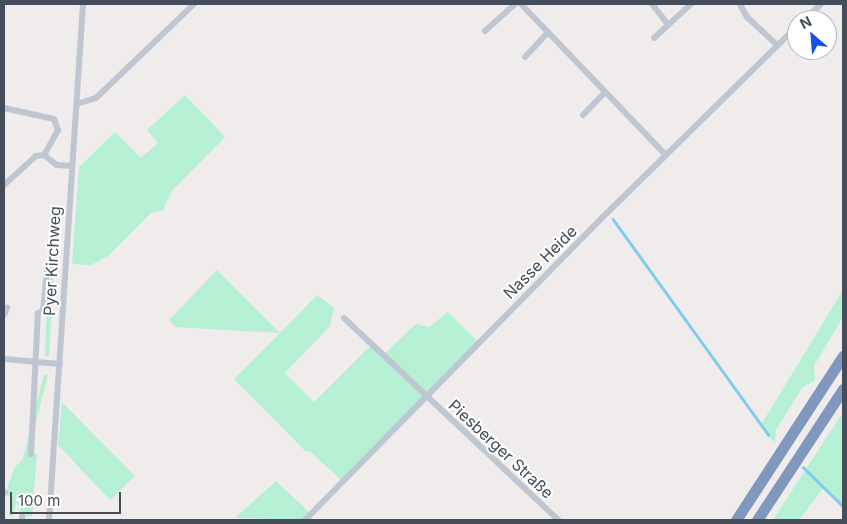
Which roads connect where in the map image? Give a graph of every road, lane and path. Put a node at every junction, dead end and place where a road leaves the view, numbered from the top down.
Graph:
1 (84, 4) edge
2 (194, 4) edge
3 (515, 4) edge
4 (521, 4) edge
5 (652, 4) edge
6 (691, 4) edge
7 (740, 4) edge
8 (667, 23) junction
9 (485, 31) dead end
10 (548, 32) junction
11 (787, 36) edge
12 (654, 38) dead end
13 (777, 45) junction
14 (525, 57) dead end
15 (605, 92) junction
16 (77, 104) junction
17 (4, 108) edge
18 (583, 115) dead end
19 (44, 154) junction
20 (666, 155) junction
21 (72, 166) junction
22 (4, 186) edge
23 (47, 270) dead end
24 (7, 308) dead end
25 (4, 315) edge
26 (344, 318) dead end
27 (843, 356) edge
28 (4, 359) edge
29 (35, 361) junction
30 (60, 364) junction
31 (843, 389) edge
32 (426, 397) junction
33 (31, 454) dead end
34 (49, 520) edge
35 (305, 520) edge
36 (558, 520) edge
37 (736, 520) edge
38 (757, 520) edge

1 - 16 street, Pyer Kirchweg
2 - 16 street
3 - 9 street
4 - 10 street
5 - 8 street
6 - 8 street
7 - 13 street
8 - 12 street
10 - 14 street
10 - 15 street
11 - 13 street, Nasse Heide
13 - 20 street, Nasse Heide
15 - 18 street
15 - 20 street
16 - 21 street, Pyer Kirchweg
17 - 19 street
19 - 21 street
19 - 22 street
20 - 32 street, Nasse Heide
21 - 30 street, Pyer Kirchweg
23 - 29 street
24 - 25 street
26 - 32 street, Piesberger Straße
27 - 37 highway
28 - 29 street
29 - 30 street
29 - 33 street
30 - 34 street, Pyer Kirchweg
31 - 38 highway
32 - 35 street, Nasse Heide
32 - 36 street, Piesberger Straße

